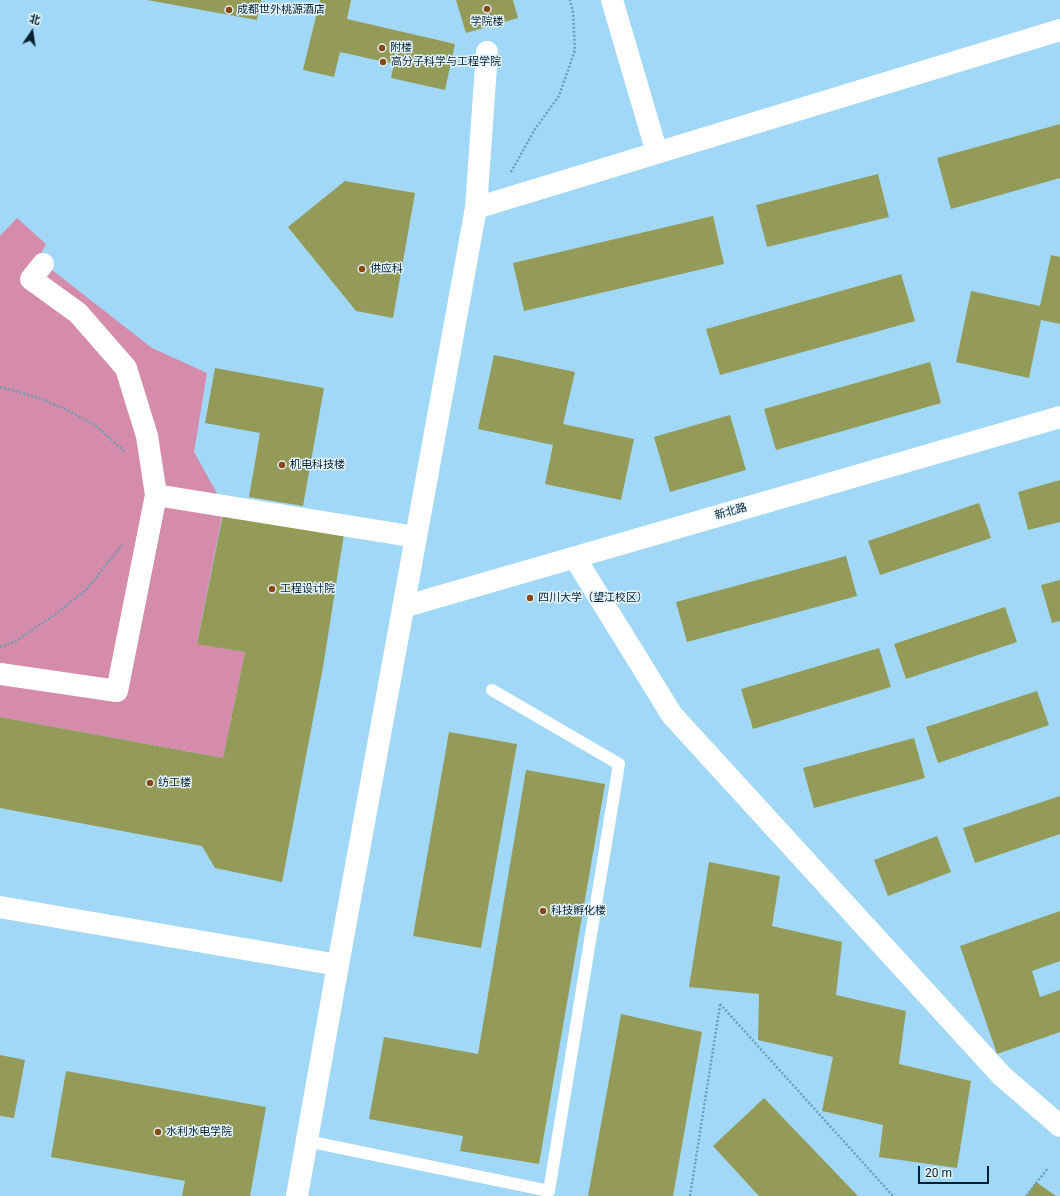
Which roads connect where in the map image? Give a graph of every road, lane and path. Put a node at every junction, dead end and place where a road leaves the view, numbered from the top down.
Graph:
1 (570, 0) edge
2 (612, 0) edge
3 (1060, 30) edge
4 (487, 52) dead end
5 (657, 153) junction
6 (485, 205) junction
7 (43, 264) dead end
8 (0, 387) edge
9 (1060, 417) edge
10 (127, 454) dead end
11 (156, 495) junction
12 (416, 537) junction
13 (123, 543) dead end
14 (575, 558) junction
15 (403, 607) junction
16 (0, 647) edge
17 (0, 674) edge
18 (492, 690) dead end
19 (0, 907) edge
20 (338, 965) junction
21 (1060, 1126) edge
22 (307, 1141) junction
23 (1048, 1168) dead end
24 (297, 1196) edge
25 (690, 1196) edge
26 (893, 1196) edge
27 (1026, 1196) edge

1 - 6 path
2 - 5 street
3 - 5 street
4 - 6 street
5 - 6 street
6 - 12 street
7 - 11 street
8 - 10 path
9 - 14 street, 新北路
11 - 12 street
11 - 17 street
12 - 15 street
13 - 16 path
14 - 15 street, 新北路
14 - 21 street
15 - 20 street
18 - 22 lane
19 - 20 street
20 - 22 street
22 - 24 street
23 - 27 path
25 - 26 path

